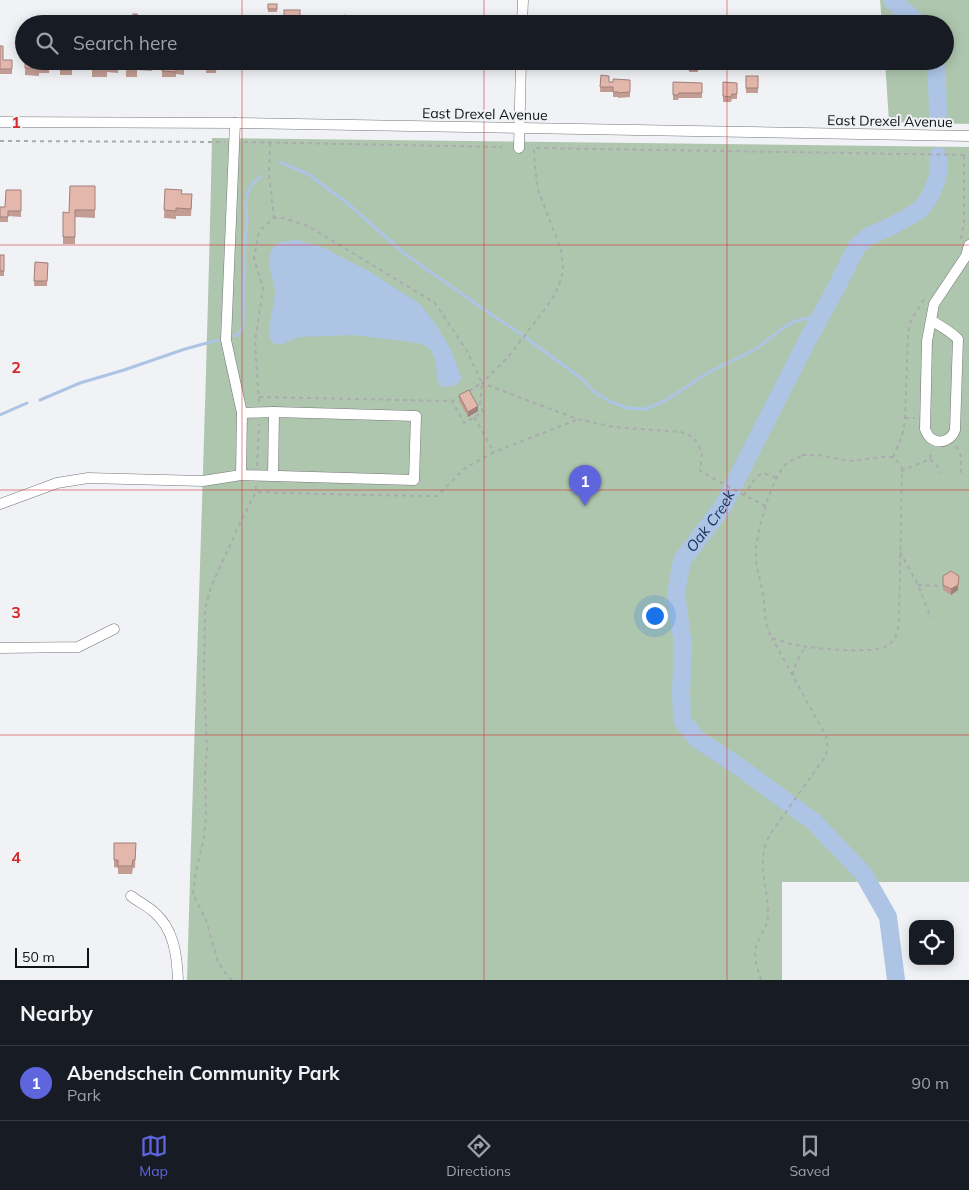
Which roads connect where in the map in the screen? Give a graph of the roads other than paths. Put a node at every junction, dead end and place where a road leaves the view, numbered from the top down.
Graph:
1 (523, 0) edge
2 (522, 15) edge
3 (521, 70) edge
4 (0, 122) edge
5 (235, 123) junction
6 (519, 129) junction
7 (969, 136) edge
8 (519, 148) dead end
9 (969, 245) edge
10 (931, 320) junction
11 (274, 412) junction
12 (242, 413) junction
13 (241, 475) junction
14 (274, 476) junction
15 (0, 504) edge
16 (114, 629) dead end
17 (0, 648) edge
18 (131, 896) dead end
19 (178, 980) edge

1 - 2 street
3 - 6 street
4 - 5 street, East Drexel Avenue
5 - 6 street, East Drexel Avenue
5 - 12 street
6 - 7 street, East Drexel Avenue
6 - 8 street
9 - 10 street
10 - 10 street
11 - 12 street
11 - 14 street
11 - 14 street
12 - 13 street
13 - 14 street
13 - 15 street
16 - 17 street
18 - 19 street

